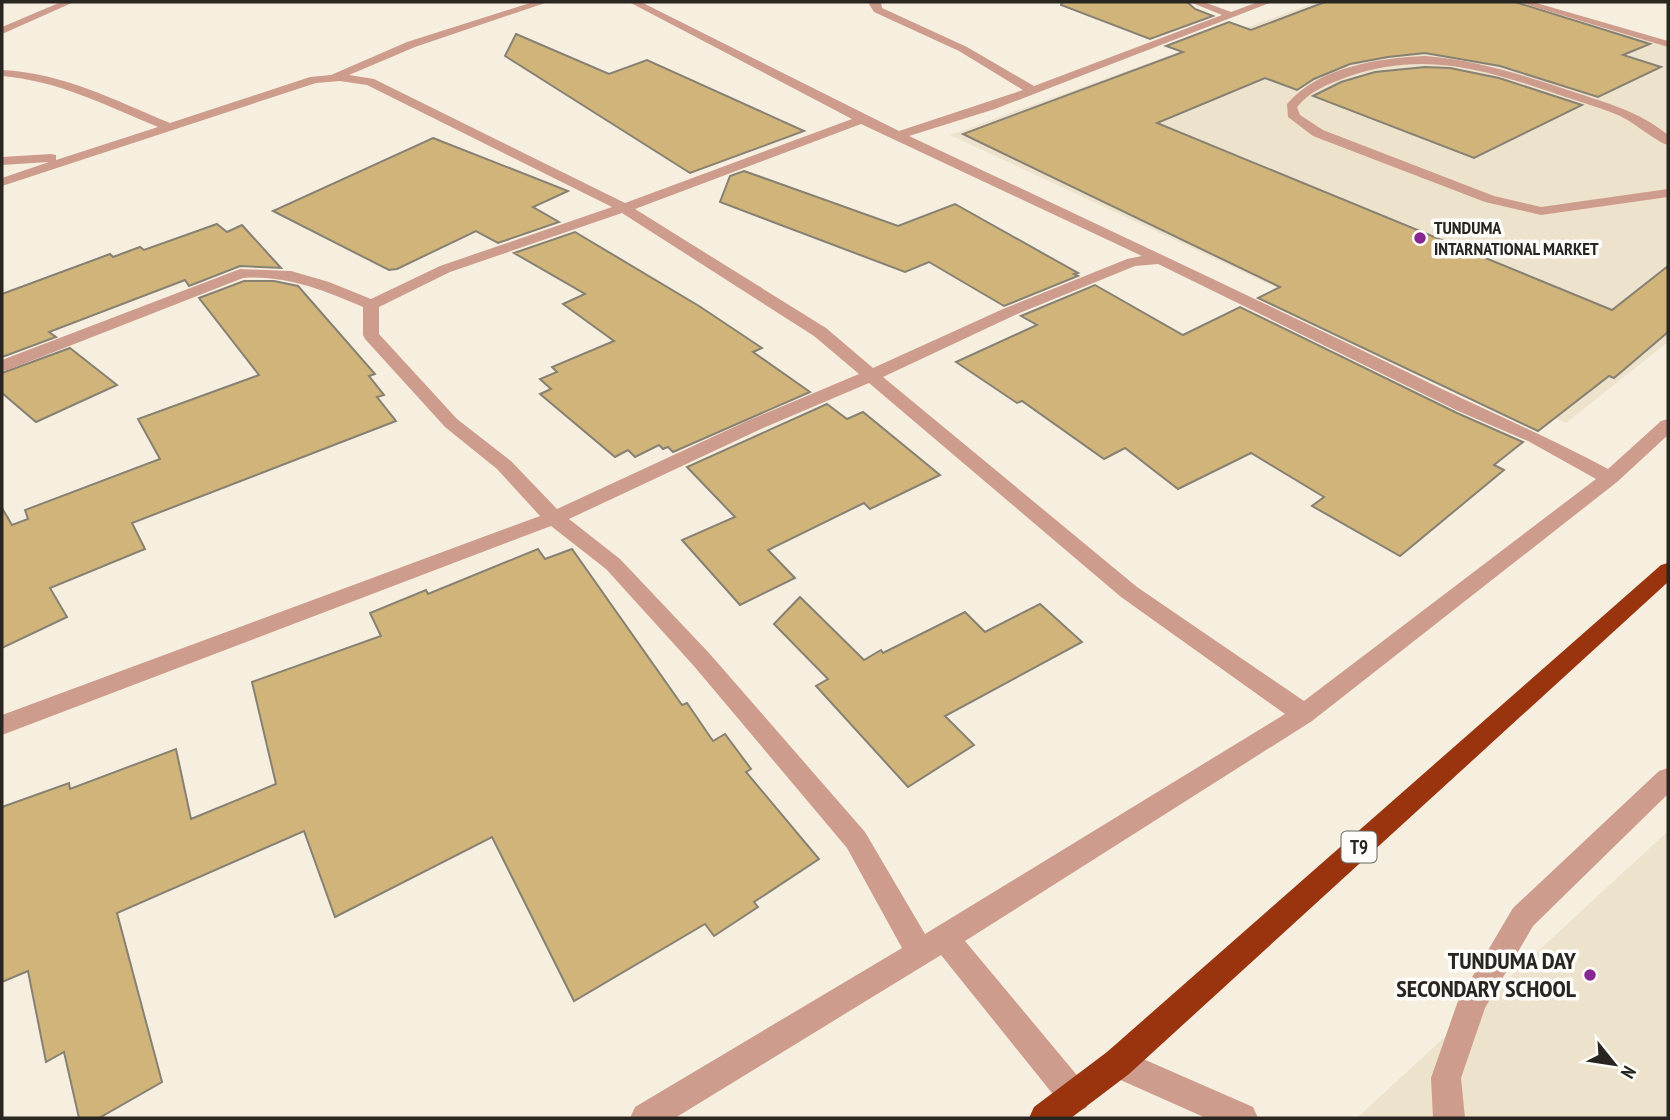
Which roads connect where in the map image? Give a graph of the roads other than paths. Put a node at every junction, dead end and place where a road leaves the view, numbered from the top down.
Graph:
1 (69, 2) edge
2 (543, 2) edge
3 (634, 2) edge
4 (876, 2) edge
5 (1195, 2) edge
6 (1267, 2) edge
7 (1524, 2) edge
8 (1230, 16) junction
9 (2, 31) edge
10 (1668, 44) edge
11 (2, 73) edge
12 (333, 78) junction
13 (1032, 90) junction
14 (862, 119) junction
15 (169, 127) junction
16 (901, 135) junction
17 (1668, 141) edge
18 (77, 157) junction
19 (2, 161) edge
20 (2, 182) edge
21 (1668, 193) edge
22 (624, 208) junction
23 (1160, 259) junction
24 (371, 305) junction
25 (2, 366) edge
26 (872, 375) junction
27 (1668, 425) edge
28 (1610, 478) junction
29 (554, 518) junction
30 (1668, 570) edge
31 (1304, 714) junction
32 (2, 725) edge
33 (1668, 778) edge
34 (932, 946) junction
35 (1118, 1063) junction
36 (1075, 1097) junction
37 (646, 1118) edge
38 (1045, 1118) edge
39 (1242, 1118) edge
40 (1449, 1118) edge

1 - 9 street
2 - 12 street
3 - 14 street
4 - 13 street
5 - 8 street
6 - 8 street
7 - 10 street
8 - 13 street
11 - 15 street
12 - 15 street
12 - 22 street
13 - 16 street
14 - 16 street
14 - 22 street
15 - 18 street
16 - 23 street
17 - 21 street
18 - 19 street
18 - 20 street
22 - 24 street
22 - 26 street
23 - 26 street
23 - 28 street
24 - 25 street
24 - 29 street
26 - 29 street
26 - 31 street
27 - 28 street
28 - 31 street
29 - 32 street
29 - 34 street
30 - 35 highway, T9
31 - 34 street
33 - 40 street
34 - 36 street
34 - 37 street
35 - 36 highway, T9
35 - 39 street
36 - 38 highway, T9

